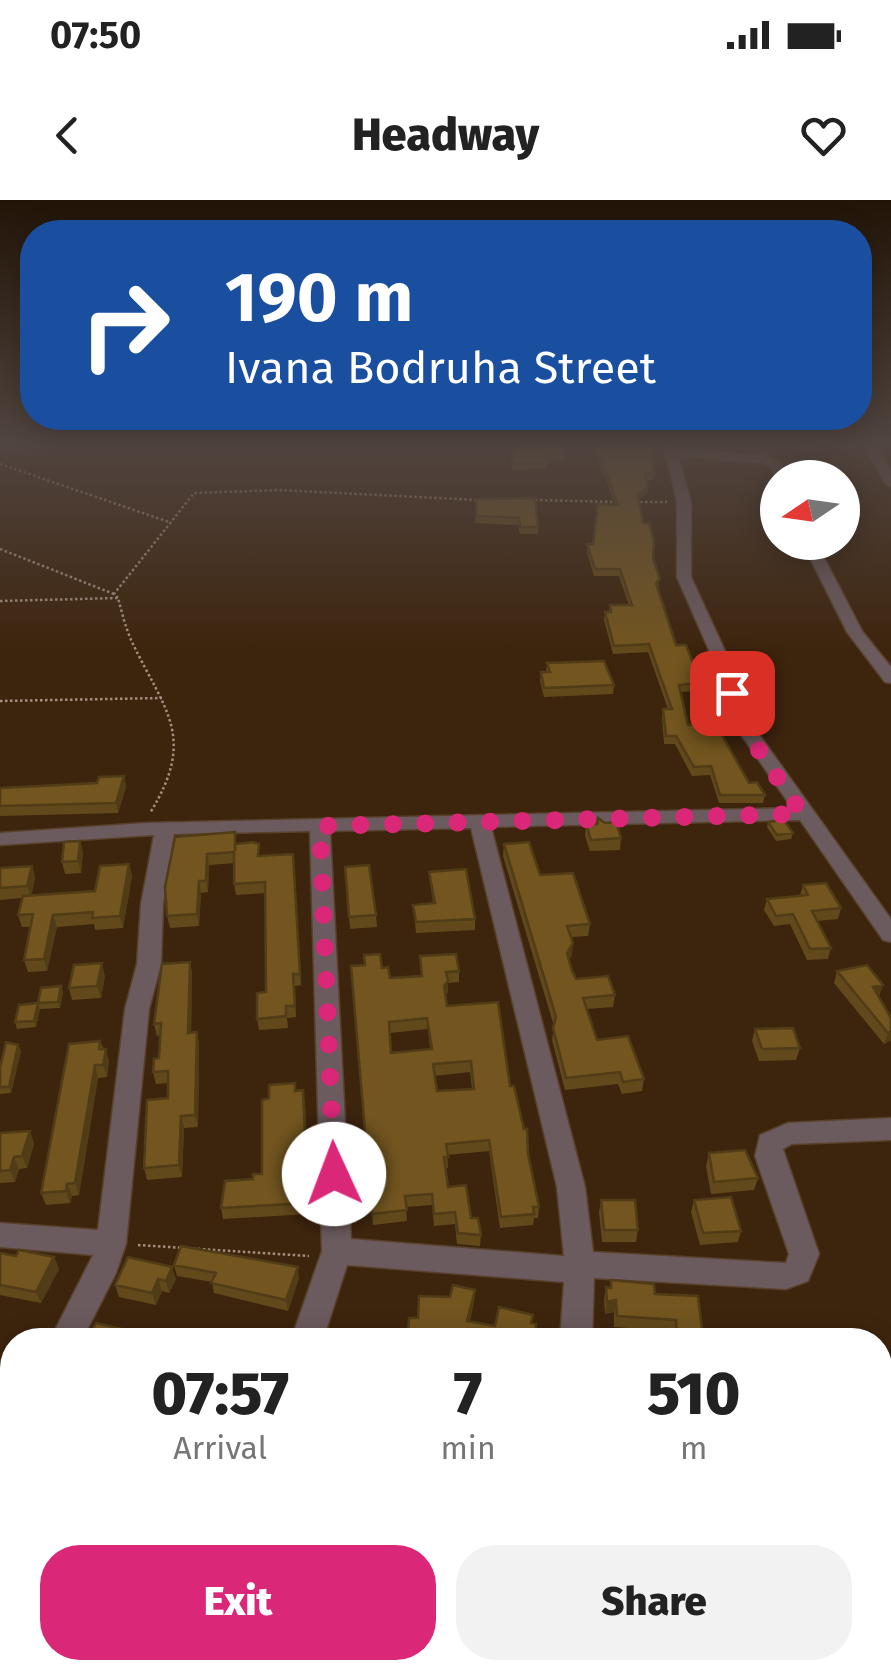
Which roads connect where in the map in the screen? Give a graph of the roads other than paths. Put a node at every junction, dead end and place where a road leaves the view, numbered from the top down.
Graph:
1 (684, 513) edge
2 (818, 560) edge
3 (891, 678) edge
4 (802, 814) junction
5 (480, 823) junction
6 (320, 826) junction
7 (155, 830) junction
8 (0, 839) edge
9 (891, 935) edge
10 (891, 1129) edge
11 (0, 1235) edge
12 (111, 1244) junction
13 (336, 1255) junction
14 (580, 1267) junction
15 (72, 1328) edge
16 (311, 1328) edge
17 (577, 1328) edge

1 - 4 street
2 - 3 street
4 - 5 street
4 - 9 street
5 - 6 street
5 - 14 street
6 - 7 street
6 - 13 street
7 - 8 street
7 - 12 street
10 - 14 street
11 - 12 street
12 - 15 street
13 - 14 street
13 - 16 street
14 - 17 street

